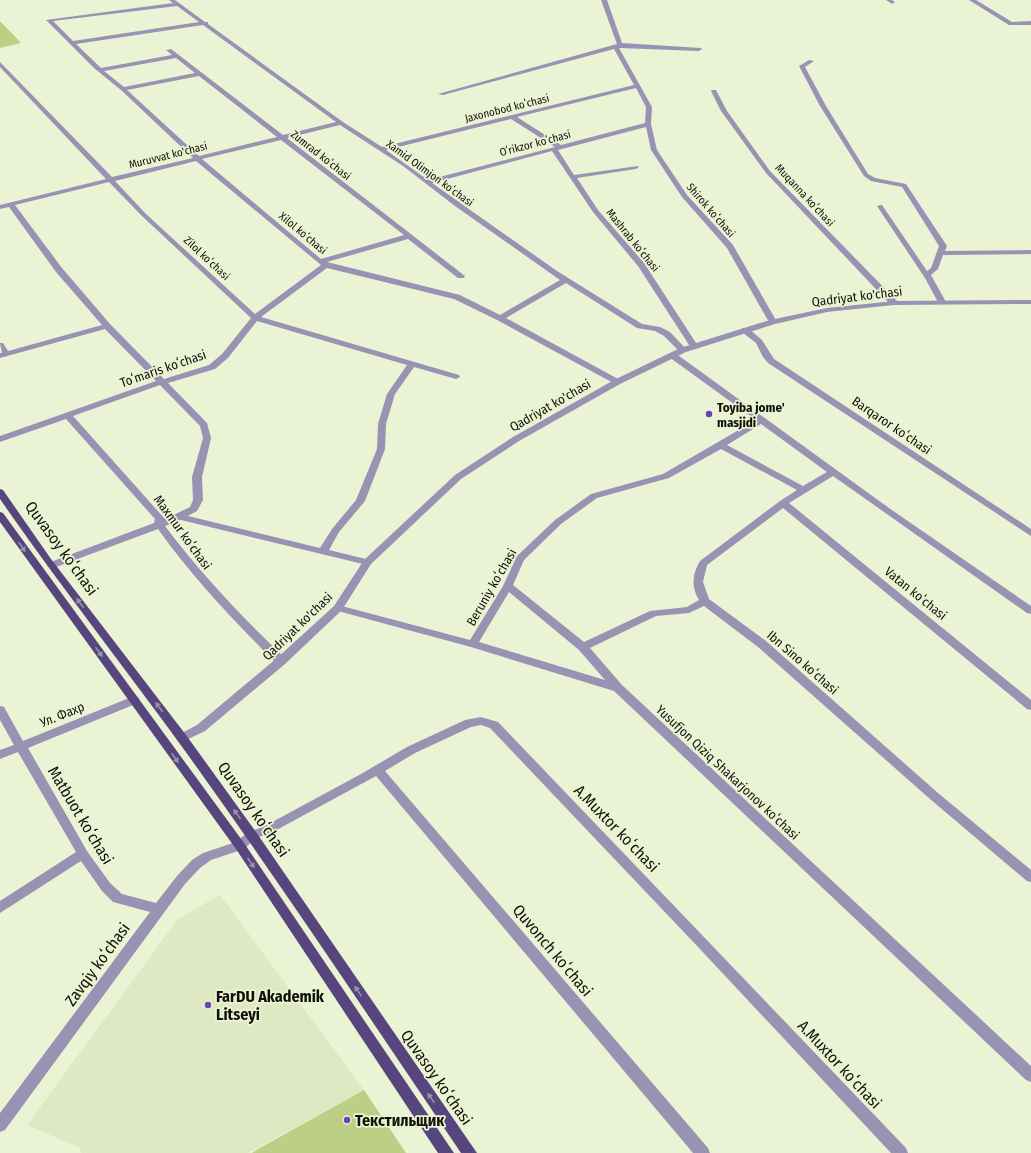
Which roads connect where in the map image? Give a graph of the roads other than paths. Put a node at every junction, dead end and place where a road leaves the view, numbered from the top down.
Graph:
1 (604, 0) edge
2 (972, 0) edge
3 (175, 2) edge
4 (206, 23) junction
5 (1031, 23) edge
6 (72, 43) junction
7 (618, 46) junction
8 (699, 49) dead end
9 (169, 50) dead end
10 (177, 56) junction
11 (811, 61) dead end
12 (0, 64) edge
13 (100, 70) junction
14 (200, 74) junction
15 (638, 86) junction
16 (123, 89) junction
17 (714, 91) dead end
18 (441, 94) dead end
19 (512, 117) junction
20 (341, 123) junction
21 (648, 124) junction
22 (282, 137) junction
23 (557, 148) junction
24 (381, 149) junction
25 (197, 158) junction
26 (636, 167) dead end
27 (573, 178) junction
28 (110, 179) junction
29 (427, 182) junction
30 (10, 204) junction
31 (880, 206) dead end
32 (0, 207) edge
33 (409, 236) junction
34 (1031, 252) edge
35 (942, 253) junction
36 (323, 264) junction
37 (461, 276) dead end
38 (928, 277) junction
39 (566, 280) junction
40 (942, 302) junction
41 (1031, 302) edge
42 (894, 303) junction
43 (255, 318) junction
44 (500, 318) junction
45 (773, 322) junction
46 (108, 326) junction
47 (745, 330) junction
48 (0, 345) edge
49 (694, 346) junction
50 (683, 350) junction
51 (672, 355) junction
52 (3, 356) edge
53 (411, 365) junction
54 (456, 376) dead end
55 (162, 382) junction
56 (617, 382) junction
57 (67, 415) junction
58 (761, 420) junction
59 (0, 438) edge
60 (721, 445) junction
61 (833, 472) junction
62 (803, 490) junction
63 (0, 492) edge
64 (783, 503) junction
65 (0, 515) edge
66 (180, 517) junction
67 (158, 524) junction
68 (1031, 533) edge
69 (323, 551) junction
70 (368, 562) junction
71 (50, 563) junction
72 (508, 586) junction
73 (704, 601) junction
74 (338, 608) junction
75 (1031, 611) edge
76 (473, 644) junction
77 (583, 647) junction
78 (281, 662) junction
79 (618, 688) junction
80 (134, 700) junction
81 (1031, 706) edge
82 (0, 710) edge
83 (182, 738) junction
84 (22, 745) junction
85 (0, 755) edge
86 (377, 769) junction
87 (252, 835) junction
88 (240, 846) junction
89 (83, 854) junction
90 (1031, 877) edge
91 (0, 908) edge
92 (158, 909) junction
93 (1031, 1075) edge
94 (0, 1125) edge
95 (447, 1153) edge
96 (470, 1153) edge
97 (703, 1153) edge
98 (901, 1153) edge

1 - 7 street, Shirok koʻchasi
2 - 5 street
3 - 4 street, Xamid Olimjon koʻchasi
3 - 6 street, Xilol koʻchasi
4 - 6 street
4 - 20 street, Xamid Olimjon koʻchasi
6 - 13 street, Xilol koʻchasi
7 - 8 street
7 - 15 street, Shirok koʻchasi
7 - 18 street
9 - 10 street, Zumrad koʻchasi
10 - 13 street
10 - 14 street, Zumrad koʻchasi
11 - 35 street
12 - 28 street, Zilol koʻchasi
13 - 16 street, Xilol koʻchasi
14 - 16 street
14 - 22 street, Zumrad koʻchasi
15 - 19 street, Jaxonobod koʻchasi
15 - 21 street, Shirok koʻchasi
16 - 25 street, Xilol koʻchasi
17 - 42 street, Muqanna koʻchasi
19 - 23 street
19 - 24 street, Jaxonobod koʻchasi
20 - 22 street, Muruvvat ko'chasi
20 - 24 street, Xamid Olimjon koʻchasi
21 - 23 street, Oʻrikzor koʻchasi
21 - 45 street, Shirok koʻchasi
22 - 25 street, Muruvvat ko'chasi
22 - 33 street, Zumrad koʻchasi
23 - 27 street, Mashrab koʻchasi
23 - 29 street, Oʻrikzor koʻchasi
24 - 29 street, Xamid Olimjon koʻchasi
25 - 28 street, Muruvvat ko'chasi
25 - 36 street, Xilol koʻchasi
26 - 27 street
27 - 49 street, Mashrab koʻchasi
28 - 30 street, Muruvvat ko'chasi
28 - 43 street, Zilol koʻchasi
29 - 39 street, Xamid Olimjon koʻchasi
30 - 32 street, Muruvvat ko'chasi
30 - 46 street
31 - 38 street
33 - 36 street
33 - 37 street, Zumrad koʻchasi
34 - 35 street
35 - 38 street
36 - 43 street, Toʻmaris koʻchasi
36 - 44 street, Xilol koʻchasi
38 - 40 street
39 - 44 street
39 - 50 street, Xamid Olimjon koʻchasi
40 - 41 street, Qadriyat ko'chasi
40 - 42 street, Qadriyat ko'chasi
42 - 45 street, Qadriyat ko'chasi
43 - 53 street, Zilol koʻchasi
43 - 55 street, Toʻmaris koʻchasi
44 - 56 street, Xilol koʻchasi
45 - 47 street, Qadriyat ko'chasi
46 - 52 street
46 - 55 street
47 - 49 street, Qadriyat ko'chasi
47 - 68 street, Barqaror koʻchasi
48 - 52 street
49 - 50 street, Qadriyat ko'chasi
50 - 51 street, Qadriyat ko'chasi
51 - 56 street, Qadriyat ko'chasi
51 - 58 street
53 - 54 street, Zilol koʻchasi
53 - 69 street
55 - 57 street, Toʻmaris koʻchasi
55 - 66 street
56 - 70 street, Qadriyat ko'chasi
57 - 59 street, Toʻmaris koʻchasi
57 - 67 street, Maxmur koʻchasi
58 - 60 street, Beruniy koʻchasi
58 - 61 street
60 - 62 street
60 - 72 street, Beruniy koʻchasi
61 - 62 street
61 - 75 street
62 - 64 street
63 - 71 main road, Quvasoy koʻchasi
64 - 73 street
64 - 81 street, Vatan koʻchasi
65 -> 80 main road
66 - 67 street
66 - 69 street
67 - 71 street
67 - 78 street, Maxmur koʻchasi
69 - 70 street
70 - 74 street, Qadriyat ko'chasi
83 -> 71 main road, Quvasoy koʻchasi
72 - 76 street, Beruniy koʻchasi
72 - 77 street
73 - 77 street
73 - 90 street, Ibn Sino koʻchasi
74 - 76 street, Yusufjon Qiziq Shakarjonov koʻchasi
74 - 78 street, Qadriyat ko'chasi
76 - 79 street, Yusufjon Qiziq Shakarjonov koʻchasi
77 - 79 street
78 - 83 street, Qadriyat ko'chasi
79 - 93 street, Yusufjon Qiziq Shakarjonov koʻchasi
80 - 84 street, Ул. Фахр
80 -> 88 main road
82 - 84 street, Matbuot koʻchasi
87 -> 83 main road, Quvasoy koʻchasi
84 - 85 street, Ул. Фахр
84 - 89 street, Matbuot koʻchasi
86 - 87 street, A.Muxtor koʻchasi
86 - 97 street, Quvonch koʻchasi
86 - 98 street, A.Muxtor koʻchasi
87 - 88 street, A.Muxtor koʻchasi
96 -> 87 main road, Quvasoy koʻchasi
88 - 92 street, Zavqiy koʻchasi
88 -> 95 main road
89 - 91 street
89 - 92 street, Matbuot koʻchasi
92 - 94 street, Zavqiy koʻchasi

